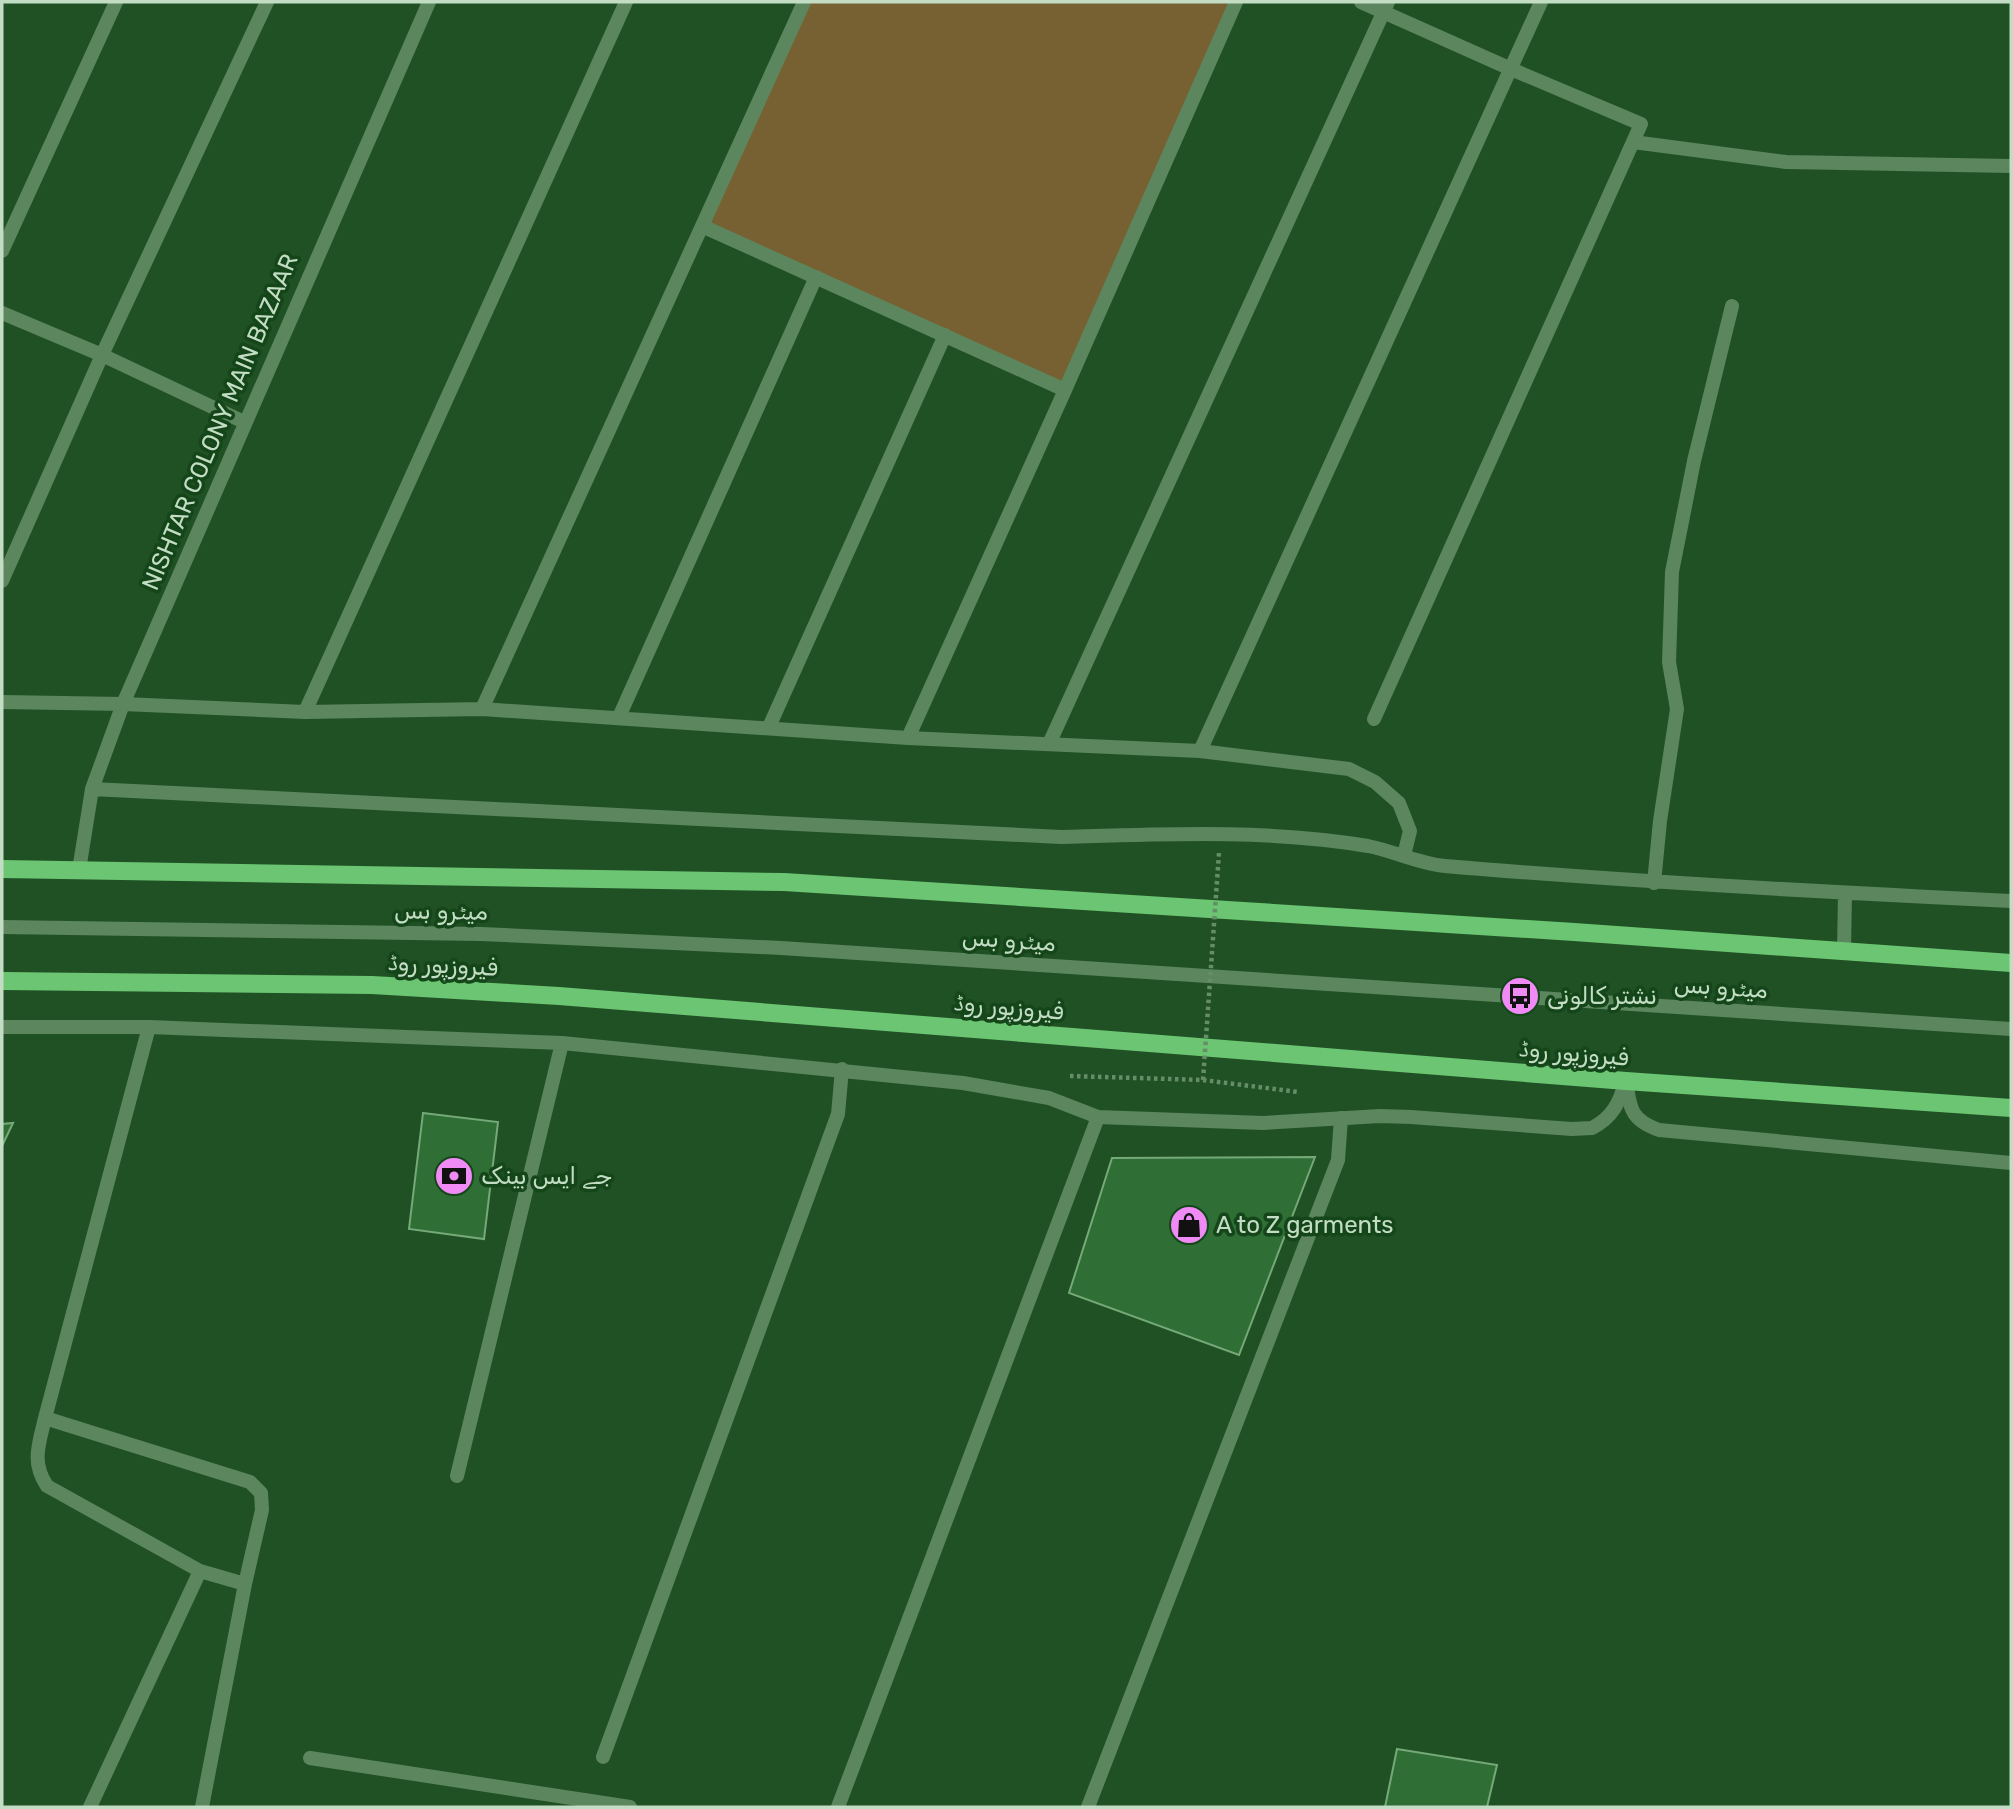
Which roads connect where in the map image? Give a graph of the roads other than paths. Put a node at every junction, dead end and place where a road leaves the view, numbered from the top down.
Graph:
1 (116, 2) edge
2 (267, 2) edge
3 (429, 2) edge
4 (626, 2) edge
5 (804, 2) edge
6 (1236, 2) edge
7 (1361, 2) edge
8 (1541, 2) edge
9 (1386, 7) edge
10 (1511, 69) junction
11 (1633, 142) junction
12 (2011, 166) edge
13 (702, 226) junction
14 (2, 251) edge
15 (816, 277) junction
16 (1732, 306) dead end
17 (2, 313) edge
18 (945, 335) junction
19 (102, 355) junction
20 (1065, 390) junction
21 (244, 422) junction
22 (2, 582) edge
23 (2, 702) edge
24 (123, 704) junction
25 (482, 709) junction
26 (305, 712) junction
27 (619, 717) junction
28 (1374, 719) dead end
29 (769, 727) junction
30 (908, 738) junction
31 (1049, 744) junction
32 (1200, 751) junction
33 (92, 789) junction
34 (1404, 855) junction
35 (2, 869) edge
36 (79, 870) junction
37 (1654, 883) junction
38 (1845, 893) junction
39 (2011, 901) edge
40 (2, 927) edge
41 (1844, 951) junction
42 (2011, 962) edge
43 (2, 981) edge
44 (2, 1027) edge
45 (149, 1027) junction
46 (2011, 1029) edge
47 (562, 1043) junction
48 (842, 1069) junction
49 (1626, 1081) junction
50 (2011, 1108) edge
51 (1098, 1117) junction
52 (1341, 1118) junction
53 (2011, 1163) edge
54 (45, 1418) junction
55 (457, 1476) dead end
56 (200, 1571) junction
57 (245, 1584) junction
58 (603, 1757) dead end
59 (310, 1758) dead end
60 (90, 1807) edge
61 (202, 1807) edge
62 (630, 1807) edge
63 (838, 1807) edge
64 (1088, 1807) edge

1 - 14 street
2 - 19 street
3 - 21 street, NISHTAR COLONY MAIN BAZAAR
4 - 26 street
5 - 13 street
6 - 20 street
7 - 9 street
8 - 10 street
9 - 10 street
9 - 31 street
10 - 11 street
10 - 32 street
11 - 12 street
11 - 28 street
13 - 15 street
13 - 25 street
15 - 18 street
15 - 27 street
16 - 37 street
17 - 19 street
18 - 20 street
18 - 29 street
19 - 21 street
19 - 22 street
20 - 30 street
21 - 24 street, NISHTAR COLONY MAIN BAZAAR
23 - 24 street
24 - 26 street
24 - 33 street, NISHTAR COLONY MAIN BAZAAR
25 - 26 street
25 - 27 street
27 - 29 street
29 - 30 street
30 - 31 street
31 - 32 street
32 - 34 street
33 - 34 street
33 - 36 street, NISHTAR COLONY MAIN BAZAAR
34 - 37 street
35 - 36 main road
36 - 41 main road
37 - 38 street
38 - 39 street
38 - 41 street
40 - 46 street, میٹرو بس
41 - 42 main road
43 - 49 main road, فیروزپور روڈ
44 - 45 street
45 - 47 street
45 - 54 street
47 - 48 street
47 - 55 street
48 - 51 street
48 - 58 street
49 - 50 main road, فیروزپور روڈ
49 - 52 street
49 - 53 street
51 - 52 street
51 - 63 street
52 - 64 street
54 - 56 street
54 - 57 street
56 - 57 street
56 - 60 street
57 - 61 street
59 - 62 street

